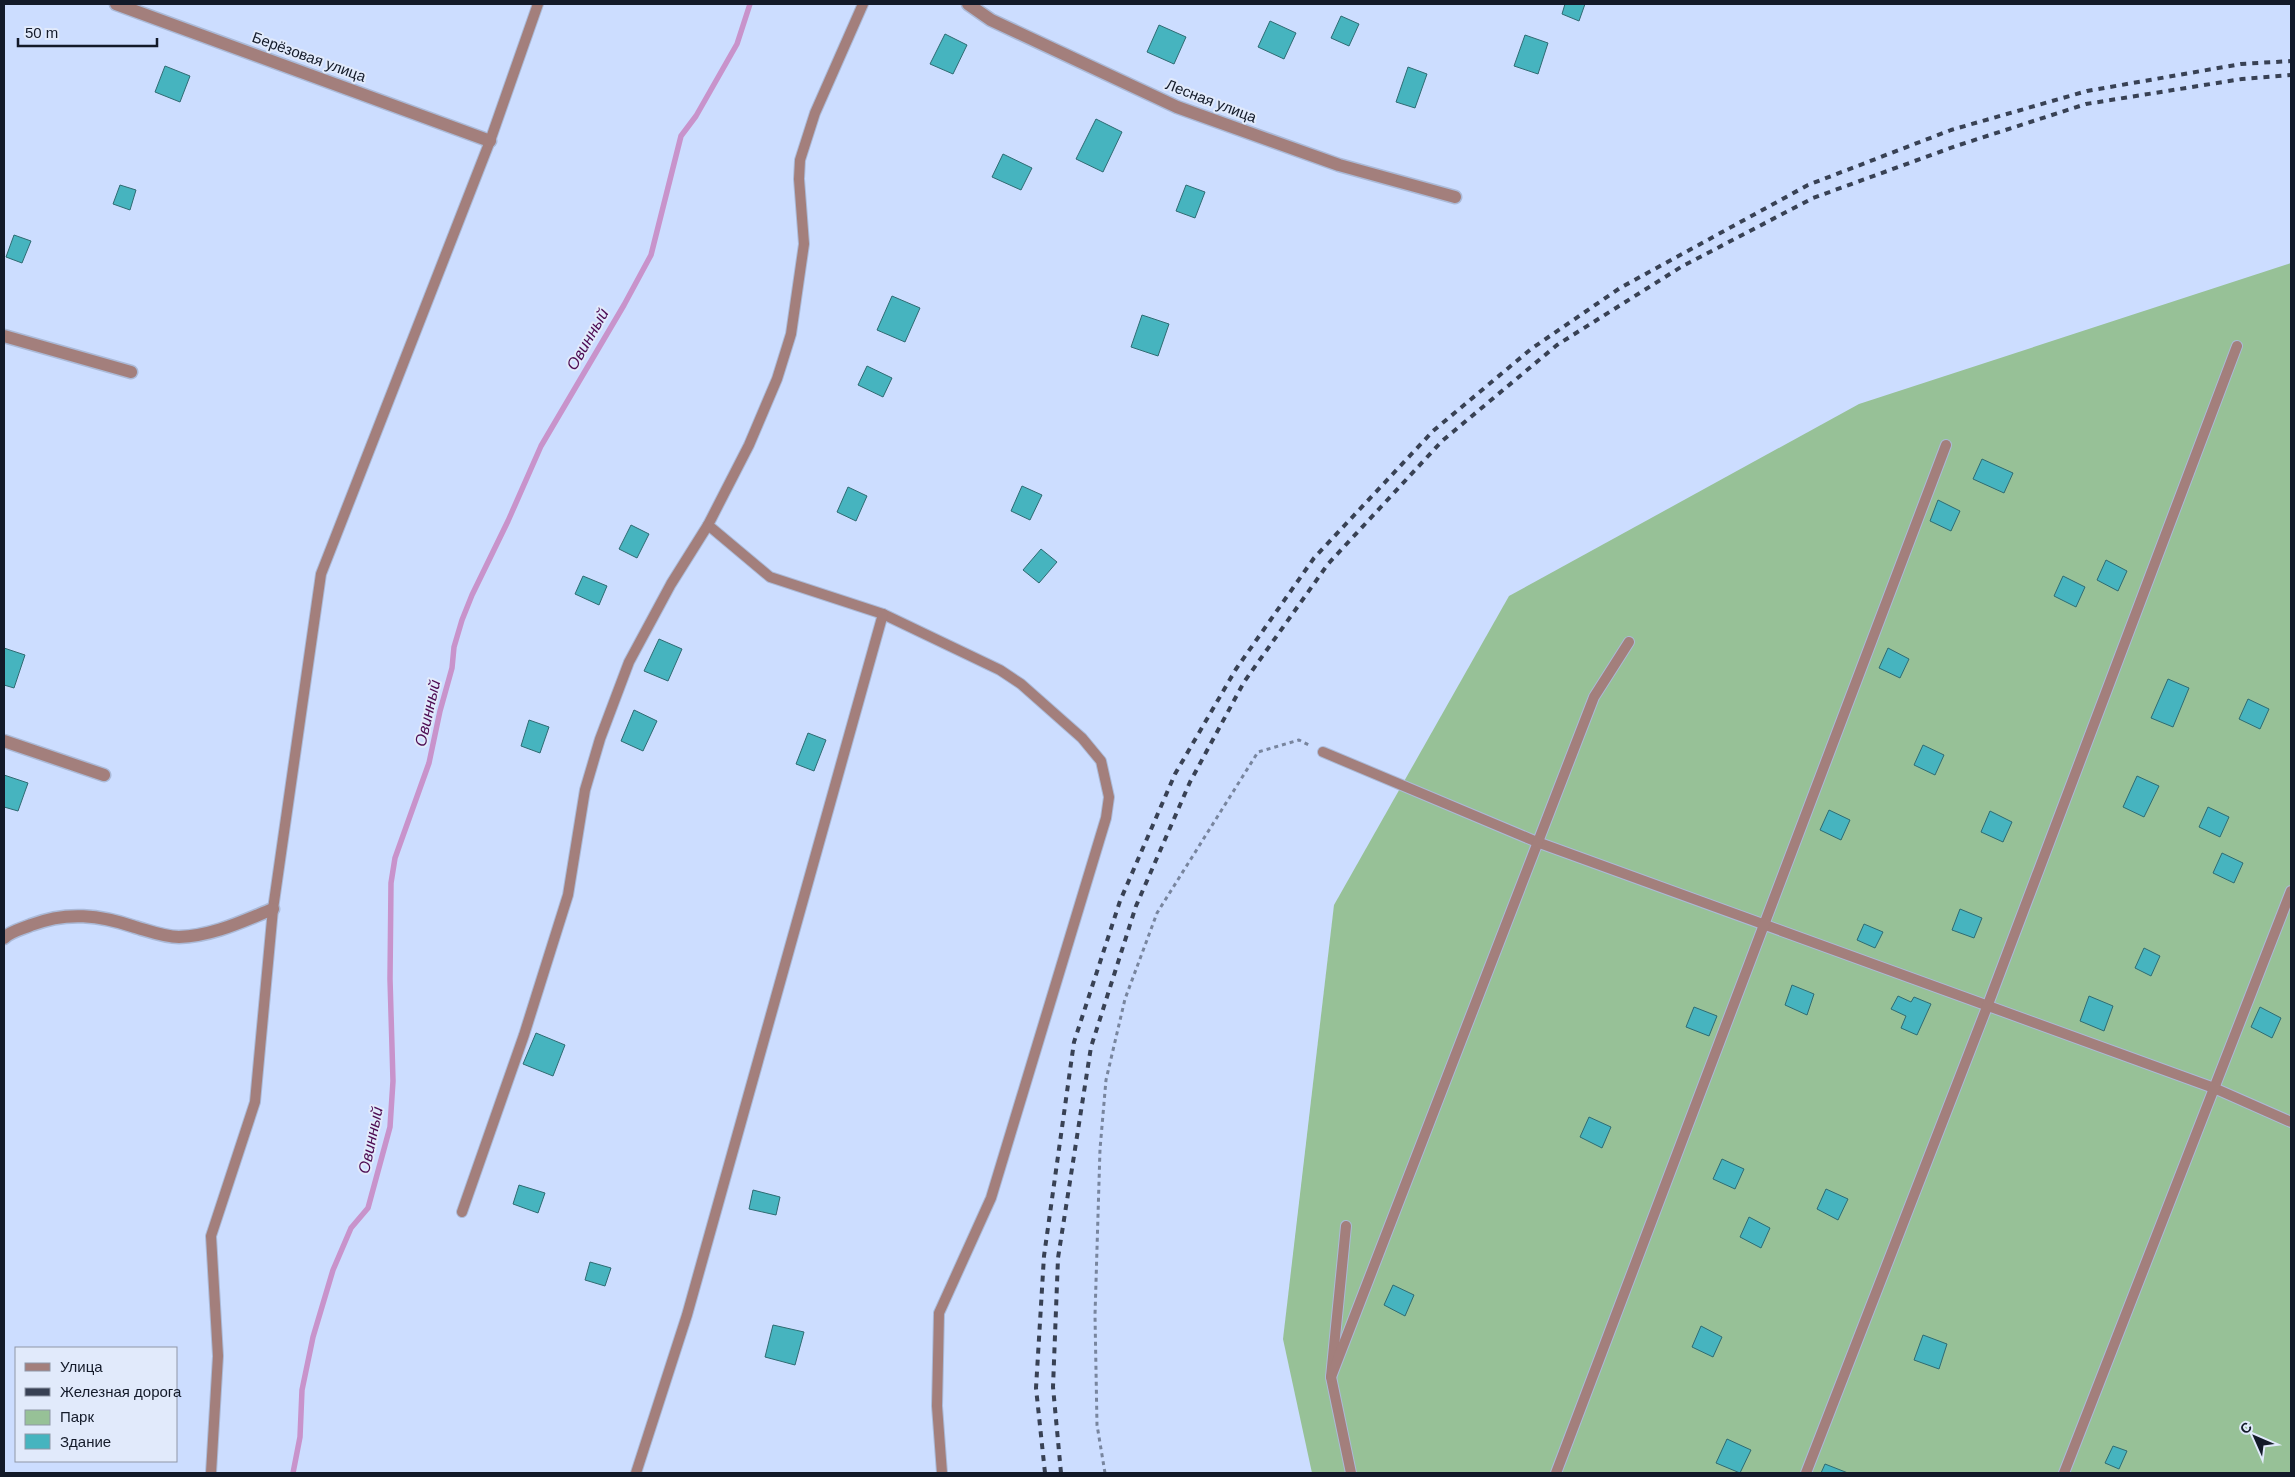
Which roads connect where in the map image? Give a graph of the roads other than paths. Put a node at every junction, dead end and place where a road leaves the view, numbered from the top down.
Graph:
1 (116, 4) edge
2 (538, 4) edge
3 (862, 4) edge
4 (968, 4) edge
5 (490, 141) junction
6 (1454, 197) dead end
7 (4, 336) edge
8 (2237, 346) dead end
9 (131, 372) dead end
10 (1946, 445) dead end
11 (708, 525) junction
12 (883, 614) junction
13 (1629, 642) dead end
14 (4, 742) edge
15 (1323, 752) road end
16 (104, 775) dead end
17 (1537, 842) junction
18 (2291, 891) edge
19 (273, 909) junction
20 (1765, 925) junction
21 (4, 938) edge
22 (1987, 1007) junction
23 (2214, 1088) junction
24 (2291, 1122) edge
25 (462, 1212) dead end
26 (1346, 1226) dead end
27 (1331, 1377) junction
28 (210, 1473) edge
29 (636, 1473) edge
30 (942, 1473) edge
31 (1351, 1473) edge
32 (1556, 1473) edge
33 (1806, 1473) edge
34 (2064, 1473) edge

1 - 5 street, Берёзовая улица
2 - 5 lane
3 - 11 lane
4 - 6 street, Лесная улица
5 - 19 lane
7 - 9 street
8 - 22 lane
10 - 20 lane
11 - 12 lane
11 - 25 lane
12 - 29 lane
12 - 30 lane
13 - 17 lane
14 - 16 street
15 - 17 lane
17 - 20 lane
17 - 27 lane
18 - 23 lane
19 - 21 street
19 - 28 lane
20 - 22 lane
20 - 32 lane
22 - 23 lane
22 - 33 lane
23 - 24 lane
23 - 34 lane
26 - 27 lane
27 - 31 lane

